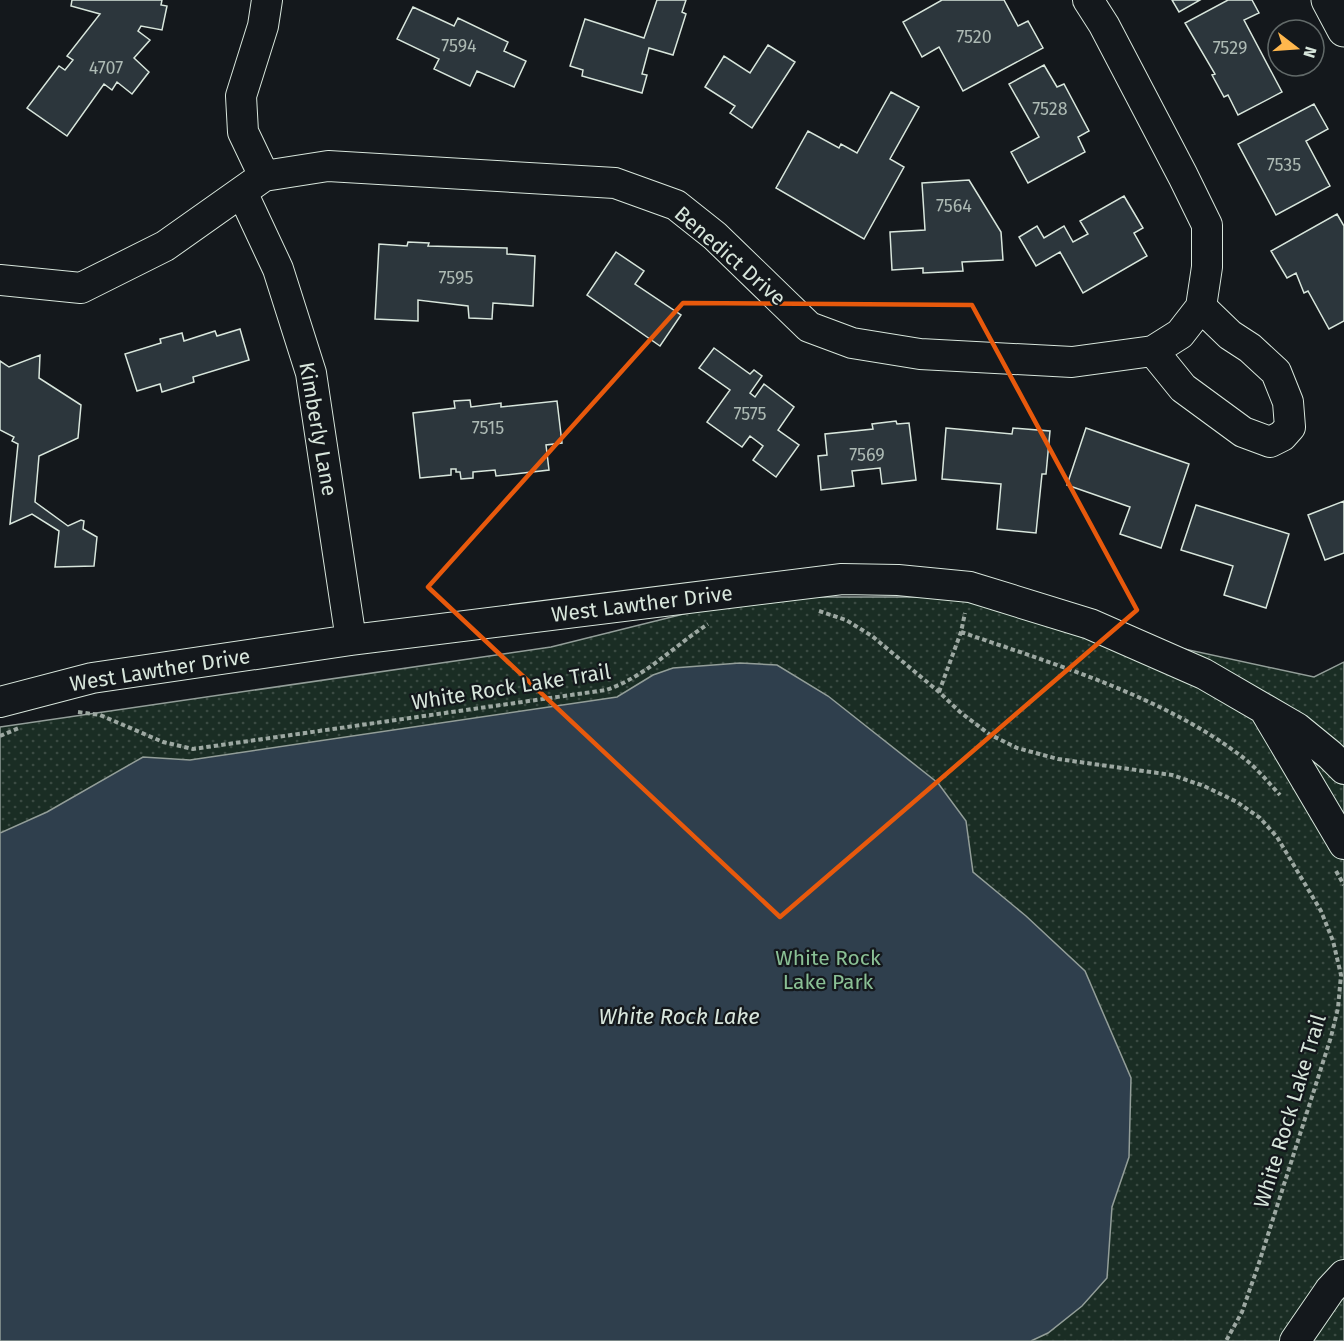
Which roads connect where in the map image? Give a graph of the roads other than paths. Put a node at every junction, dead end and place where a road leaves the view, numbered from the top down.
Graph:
1 (267, 0) edge
2 (1088, 0) edge
3 (1328, 0) edge
4 (1344, 30) edge
5 (253, 184) junction
6 (0, 280) edge
7 (1201, 307) junction
8 (1153, 351) junction
9 (351, 640) junction
10 (0, 702) edge
11 (1264, 709) junction
12 (1344, 769) edge
13 (1338, 854) edge
14 (1344, 1275) edge
15 (1295, 1341) edge

1 - 5 street, Kimberly Lane
2 - 7 street, Benedict Drive
3 - 4 main road
5 - 6 street
5 - 8 street, Benedict Drive
5 - 9 street, Kimberly Lane
7 - 8 street, Benedict Drive
7 - 8 street
9 - 10 street, West Lawther Drive
9 - 11 street, West Lawther Drive
11 - 12 street, West Lawther Drive
11 - 13 street, West Lawther Drive
14 - 15 street

